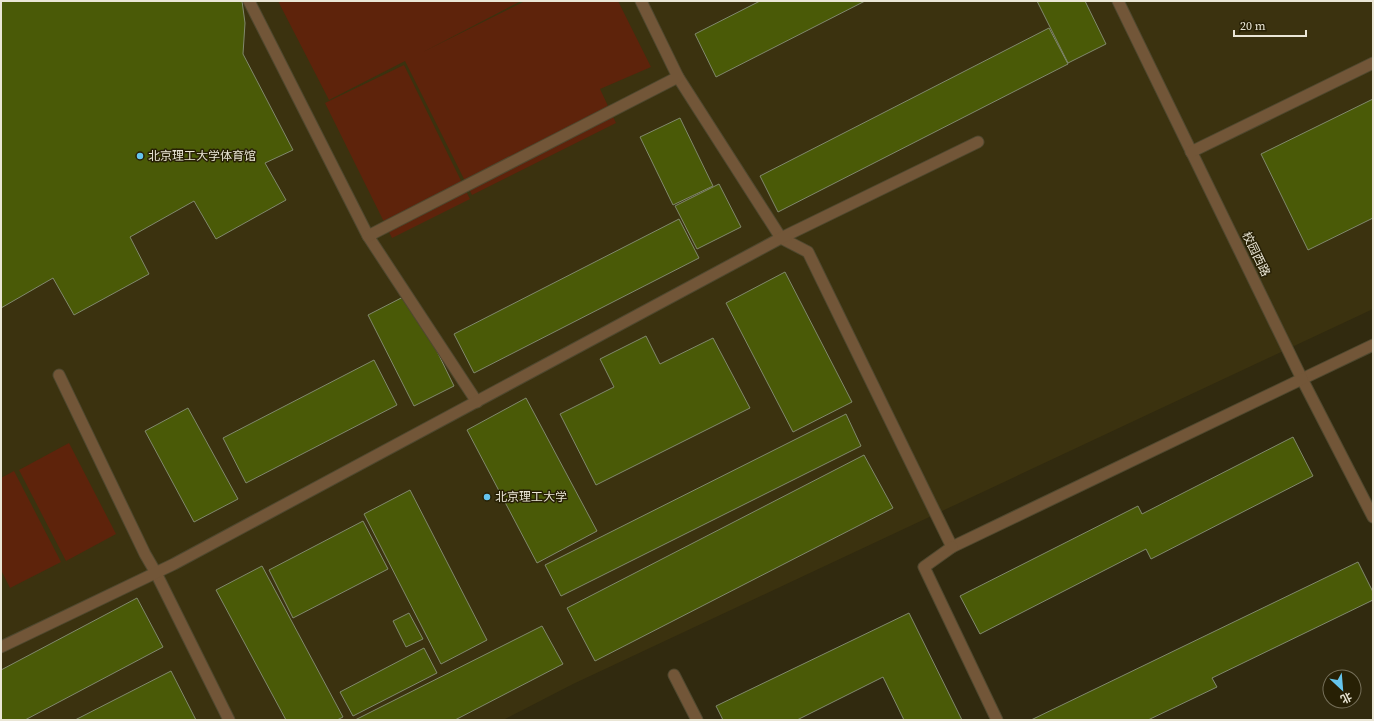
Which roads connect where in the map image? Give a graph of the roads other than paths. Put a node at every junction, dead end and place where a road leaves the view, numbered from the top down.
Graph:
1 (249, 1) edge
2 (641, 1) edge
3 (1118, 1) edge
4 (1373, 63) edge
5 (678, 77) junction
6 (978, 142) dead end
7 (1191, 152) junction
8 (368, 236) junction
9 (781, 238) junction
10 (1373, 345) edge
11 (59, 375) dead end
12 (1302, 379) junction
13 (477, 402) junction
14 (1373, 517) edge
15 (952, 547) junction
16 (156, 574) junction
17 (1, 647) edge
18 (674, 675) dead end
19 (229, 720) edge
20 (697, 720) edge
21 (997, 720) edge

1 - 8 street
2 - 5 street
3 - 7 street, 校园西路
4 - 7 street
5 - 8 street
5 - 9 street
6 - 9 street
7 - 12 street, 校园西路
8 - 13 street
9 - 13 street
9 - 15 street
10 - 12 street
11 - 16 street
12 - 14 street, 校园西路
12 - 15 street
13 - 16 street
15 - 21 street
16 - 17 street
16 - 19 street
18 - 20 street

